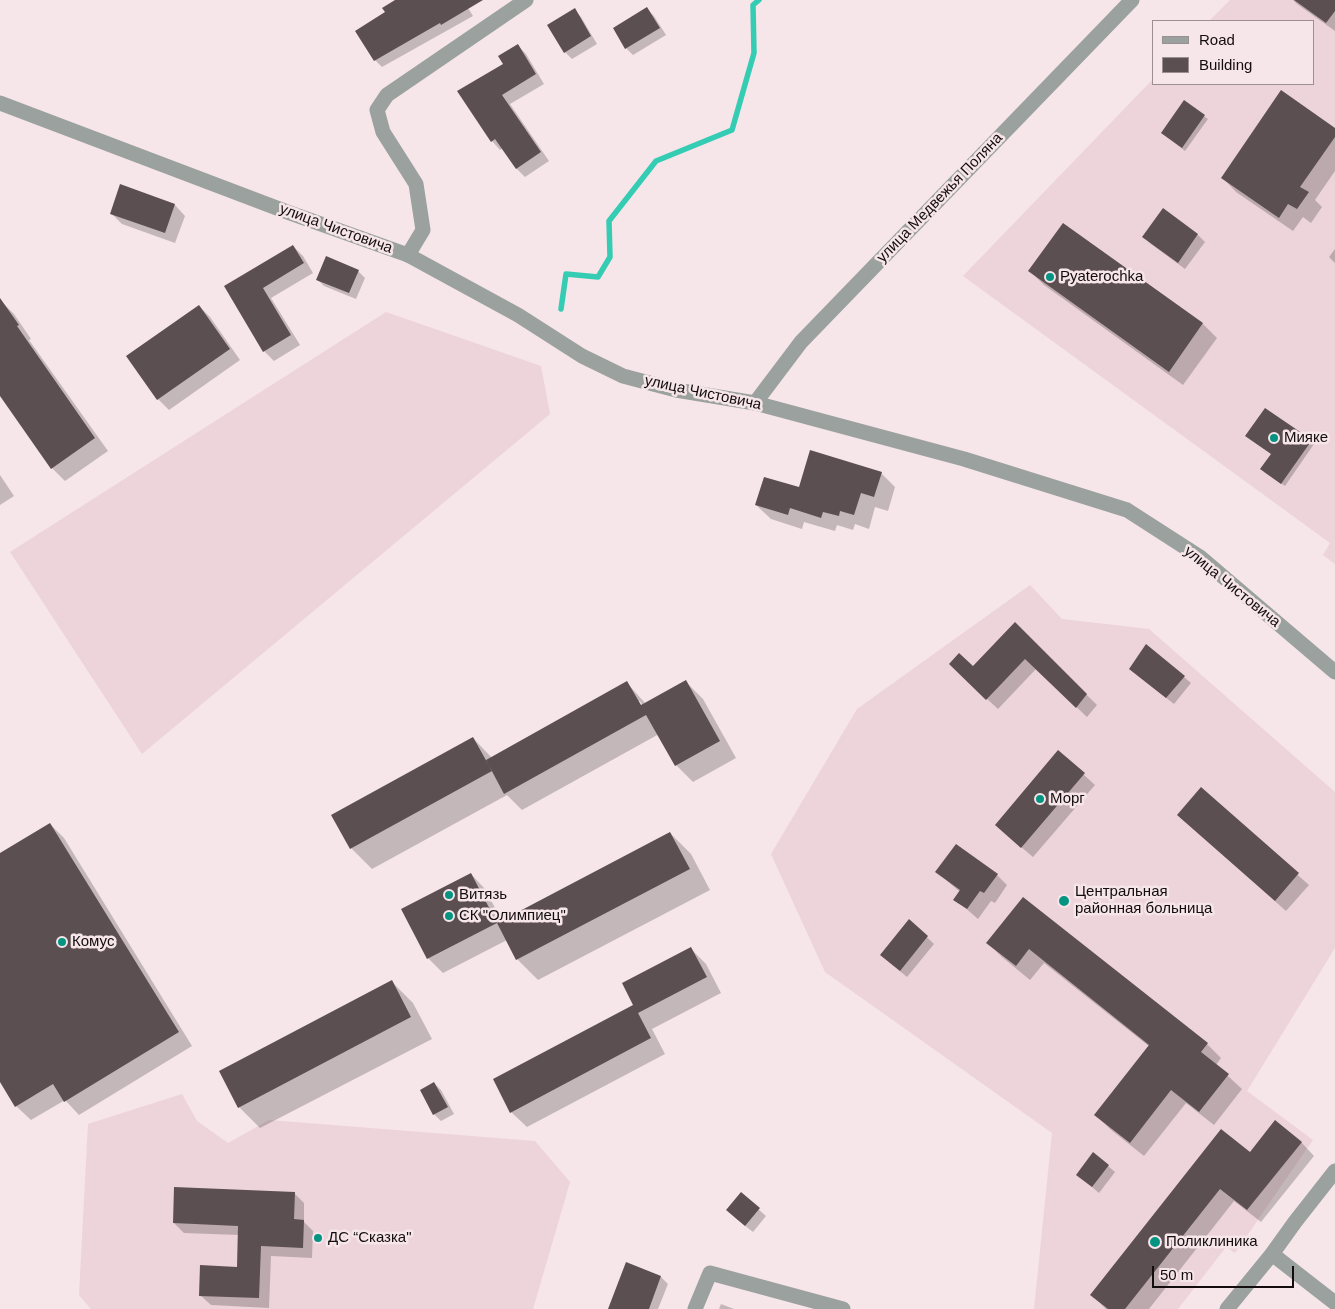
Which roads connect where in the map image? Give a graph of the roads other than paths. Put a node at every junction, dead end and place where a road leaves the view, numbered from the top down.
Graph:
1 (526, 0) edge
2 (1132, 0) edge
3 (0, 103) edge
4 (408, 255) junction
5 (755, 403) junction
6 (1335, 672) edge
7 (1335, 1171) edge
8 (1272, 1254) junction
9 (1335, 1303) edge
10 (694, 1309) edge
11 (843, 1309) edge
12 (1227, 1309) edge

1 - 4 street
2 - 5 street, улица Медвежья Поляна
3 - 4 street, улица Чистовича
4 - 5 street, улица Чистовича
5 - 6 street, улица Чистовича
7 - 8 street
8 - 9 street
8 - 12 street
10 - 11 street

